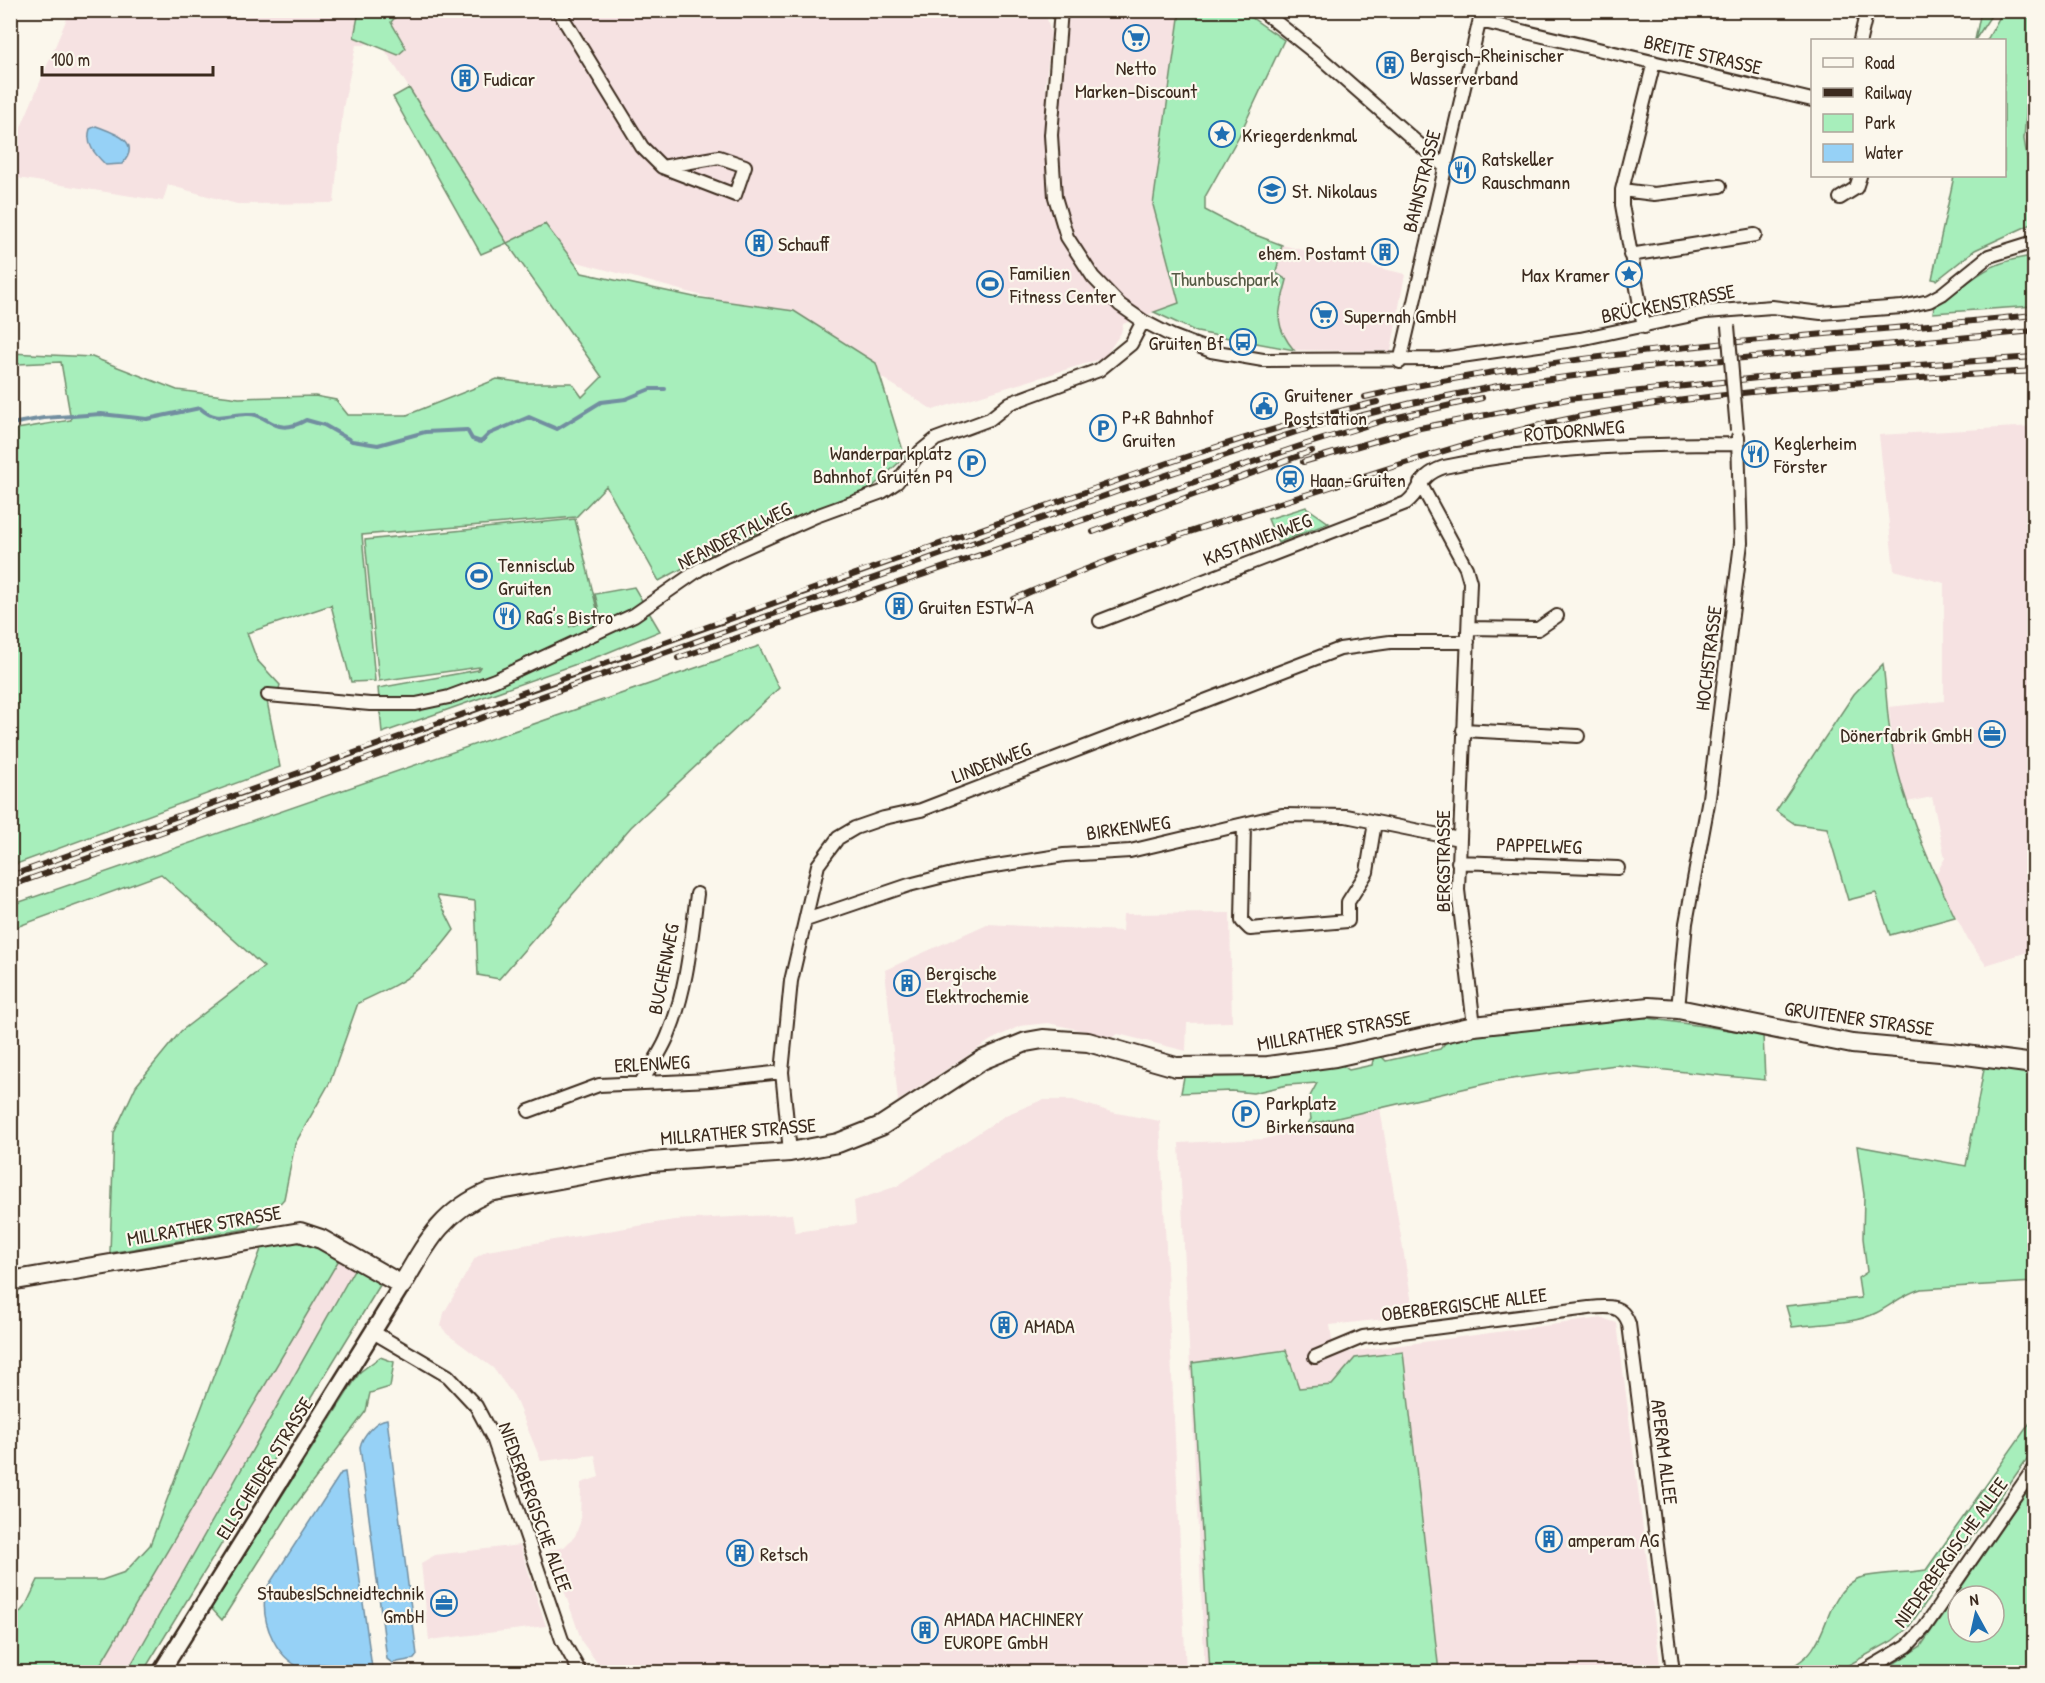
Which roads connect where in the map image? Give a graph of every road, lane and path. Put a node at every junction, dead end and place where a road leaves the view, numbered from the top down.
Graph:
1 (558, 10) edge
2 (1061, 10) edge
3 (1261, 10) edge
4 (1867, 10) edge
5 (1481, 16) edge
6 (1860, 39) edge
7 (1654, 62) junction
8 (1811, 100) edge
9 (662, 167) junction
10 (1445, 167) junction
11 (1860, 177) edge
12 (1720, 186) dead end
13 (1622, 190) junction
14 (1840, 198) dead end
15 (1755, 235) dead end
16 (2034, 242) edge
17 (1630, 255) junction
18 (1726, 310) junction
19 (1143, 321) junction
20 (1644, 327) junction
21 (1400, 362) junction
22 (1737, 436) junction
23 (1420, 483) junction
24 (1557, 616) dead end
25 (1100, 621) dead end
26 (1469, 628) junction
27 (1468, 642) junction
28 (268, 695) dead end
29 (1463, 730) junction
30 (1578, 736) dead end
31 (1375, 822) junction
32 (1244, 824) junction
33 (1459, 840) junction
34 (1458, 862) junction
35 (1618, 868) dead end
36 (697, 894) dead end
37 (806, 920) junction
38 (1678, 1009) junction
39 (1474, 1026) junction
40 (2034, 1064) edge
41 (782, 1072) junction
42 (642, 1082) junction
43 (529, 1111) dead end
44 (790, 1152) junction
45 (10, 1281) edge
46 (402, 1285) junction
47 (1621, 1309) joint
48 (373, 1332) junction
49 (1316, 1357) dead end
50 (2034, 1467) edge
51 (161, 1672) edge
52 (580, 1672) edge
53 (1673, 1672) edge
54 (1863, 1672) edge

1 - 9 street
2 - 19 street, BRÜCKENSTRASSE
3 - 10 street
4 - 6 street
5 - 7 street, BREITE STRASSE
5 - 10 street, BAHNSTRASSE
7 - 8 street, BREITE STRASSE
7 - 13 street
9 - 9 street
10 - 21 street, BAHNSTRASSE
11 - 14 street
12 - 13 street
13 - 17 street
15 - 17 street
16 - 18 street, BRÜCKENSTRASSE
17 - 20 street
18 - 20 street, BRÜCKENSTRASSE
18 - 22 street, HOCHSTRASSE, bridge
19 - 21 street, BRÜCKENSTRASSE
19 - 28 street, NEANDERTALWEG
20 - 21 street, BRÜCKENSTRASSE
22 - 23 street, ROTDORNWEG
22 - 38 street, HOCHSTRASSE
23 - 25 street, KASTANIENWEG
23 - 26 street, BERGSTRASSE
24 - 26 street
26 - 27 street, BERGSTRASSE
27 - 29 street, BERGSTRASSE
27 - 37 street, LINDENWEG
29 - 30 street
29 - 33 street, BERGSTRASSE
31 - 32 street, BIRKENWEG
31 - 32 street
31 - 33 street, BIRKENWEG
32 - 37 street, BIRKENWEG
33 - 34 street, BERGSTRASSE
34 - 35 street, PAPPELWEG
34 - 39 street, BERGSTRASSE
36 - 42 street, BUCHENWEG
37 - 41 street, LINDENWEG
38 - 39 main road, MILLRATHER STRASSE
38 - 40 main road, GRUITENER STRASSE
39 - 44 main road, MILLRATHER STRASSE
41 - 42 street, ERLENWEG
41 - 44 street, LINDENWEG
42 - 43 street, ERLENWEG
44 - 46 main road, MILLRATHER STRASSE
45 - 46 main road, MILLRATHER STRASSE
46 - 48 street, ELLSCHEIDER STRASSE
47 - 49 street, OBERBERGISCHE ALLEE
47 - 53 street, APERAM ALLEE
48 - 51 street, ELLSCHEIDER STRASSE
48 - 52 street, NIEDERBERGISCHE ALLEE
50 - 54 street, NIEDERBERGISCHE ALLEE

